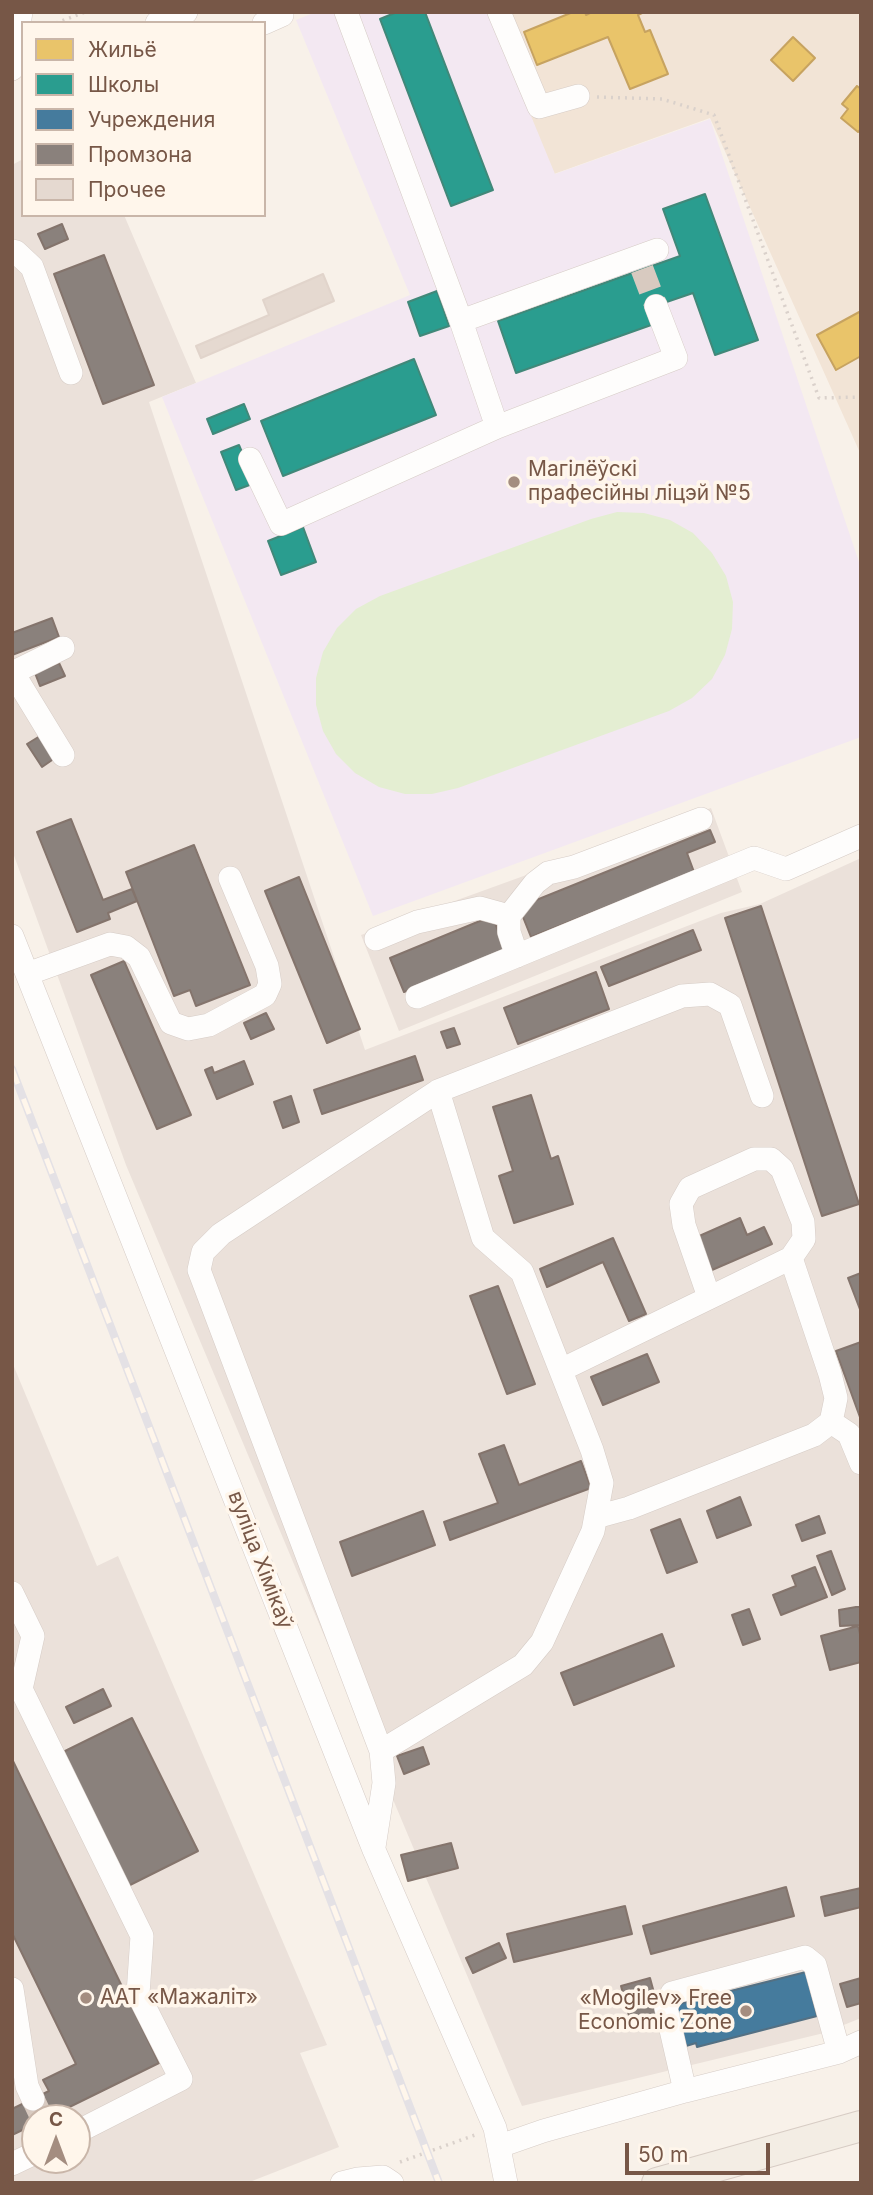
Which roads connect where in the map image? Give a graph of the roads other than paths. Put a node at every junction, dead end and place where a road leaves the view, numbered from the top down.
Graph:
1 (21, 12) edge
2 (186, 12) edge
3 (346, 12) edge
4 (499, 12) edge
5 (161, 21) edge
6 (13, 64) edge
7 (578, 96) road end
8 (12, 251) edge
9 (645, 259) dead end
10 (656, 306) tunnel mouth
11 (461, 321) junction
12 (71, 373) dead end
13 (497, 427) junction
14 (250, 459) dead end
15 (63, 648) dead end
16 (13, 673) edge
17 (63, 755) dead end
18 (701, 819) dead end
19 (861, 836) edge
20 (230, 878) dead end
21 (509, 916) junction
22 (12, 936) edge
23 (376, 939) dead end
24 (517, 956) junction
25 (27, 974) junction
26 (417, 997) dead end
27 (438, 1091) junction
28 (762, 1096) dead end
29 (791, 1258) junction
30 (709, 1297) junction
31 (561, 1370) junction
32 (831, 1422) junction
33 (861, 1463) edge
34 (596, 1517) junction
35 (12, 1593) edge
36 (381, 1751) junction
37 (374, 1850) junction
38 (12, 1989) edge
39 (861, 2042) edge
40 (839, 2052) junction
41 (685, 2091) junction
42 (33, 2099) tunnel mouth
43 (91, 2125) edge
44 (861, 2126) edge
45 (498, 2137) junction
46 (387, 2180) edge
47 (342, 2183) edge
48 (506, 2183) edge
49 (657, 2183) edge

1 - 6 street
2 - 5 street
3 - 11 street
4 - 7 street
8 - 12 street
9 - 11 street
10 - 13 street
11 - 13 street
13 - 14 street
15 - 16 street
16 - 17 street
18 - 21 street
19 - 24 street
20 - 25 street
21 - 23 street
21 - 24 street
22 - 25 street, вуліца Хімікаў
24 - 26 street
25 - 37 street, вуліца Хімікаў
27 - 28 street
27 - 31 street
27 - 36 street
29 - 30 street
29 - 30 street
29 - 32 street
30 - 31 street
31 - 34 street
32 - 33 street
32 - 34 street
34 - 36 street
35 - 43 street
36 - 37 street
37 - 45 street, вуліца Хімікаў
38 - 42 street
39 - 40 street
40 - 41 street
40 - 41 street
41 - 45 street
44 - 49 main road
45 - 48 street, вуліца Хімікаў
46 - 47 street

